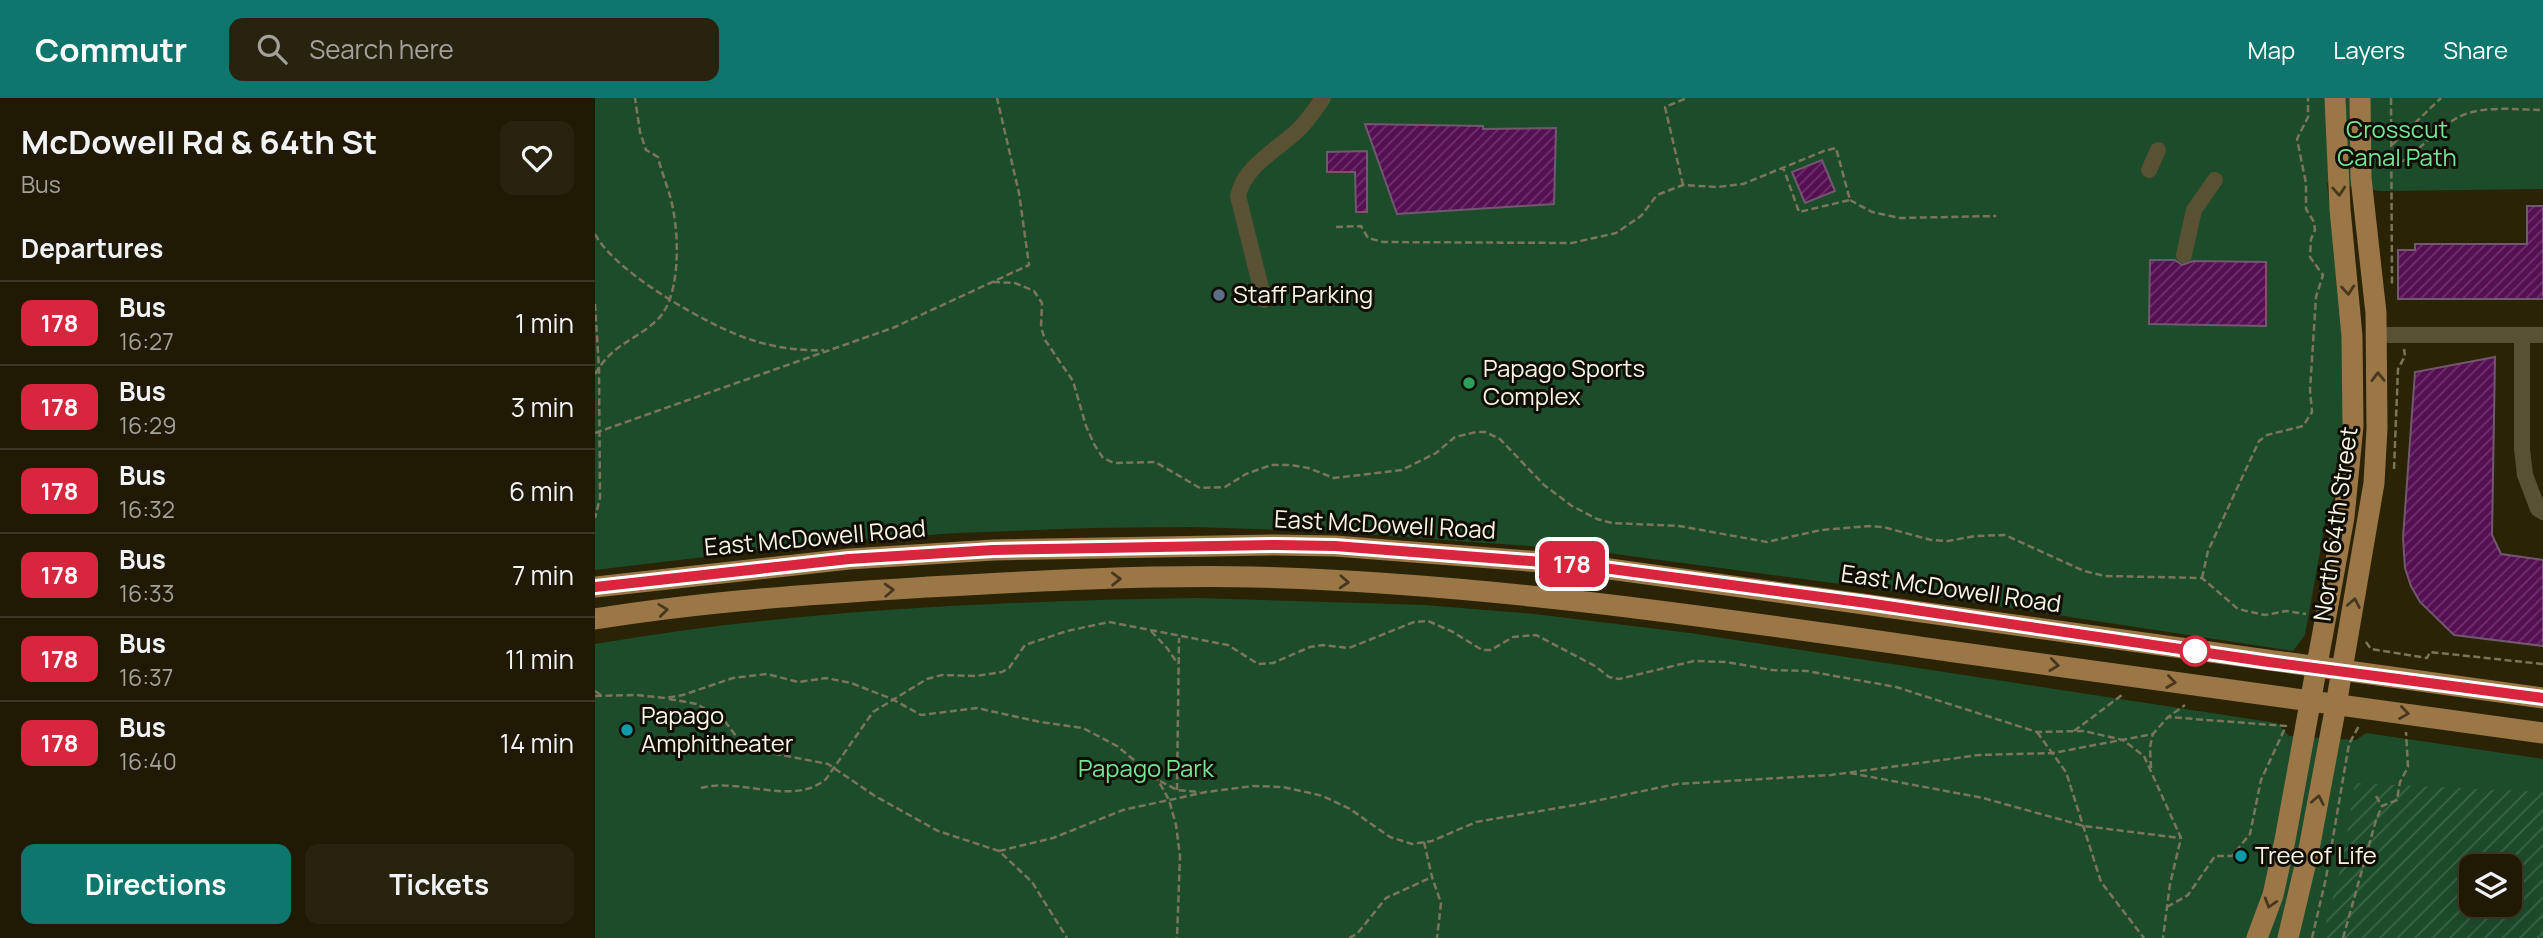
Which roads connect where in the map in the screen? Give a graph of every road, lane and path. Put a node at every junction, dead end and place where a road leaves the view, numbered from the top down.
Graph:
1 (635, 98) edge
2 (997, 98) edge
3 (1323, 98) edge
4 (1687, 98) edge
5 (2308, 98) edge
6 (2335, 98) edge
7 (2360, 98) edge
8 (2391, 98) edge
9 (2441, 98) edge
10 (2543, 110) edge
11 (2392, 145) junction
12 (2158, 150) dead end
13 (2392, 155) junction
14 (1783, 167) dead end
15 (2149, 170) dead end
16 (2215, 180) dead end
17 (1683, 185) junction
18 (1850, 200) junction
19 (1996, 216) dead end
20 (1336, 227) dead end
21 (595, 234) edge
22 (2184, 255) dead end
23 (993, 282) junction
24 (2392, 298) dead end
25 (669, 299) junction
26 (1264, 300) dead end
27 (595, 304) edge
28 (2377, 335) junction
29 (2522, 335) junction
30 (2543, 335) edge
31 (2352, 336) junction
32 (828, 350) junction
33 (2404, 353) dead end
34 (599, 368) junction
35 (595, 374) edge
36 (597, 432) edge
37 (2394, 470) dead end
38 (2543, 512) edge
39 (595, 518) edge
40 (2202, 578) junction
41 (595, 587) edge
42 (2305, 614) dead end
43 (595, 619) edge
44 (1149, 629) junction
45 (1179, 638) junction
46 (2363, 638) dead end
47 (2543, 664) edge
48 (1179, 666) junction
49 (2315, 668) junction
50 (2342, 670) junction
51 (595, 694) edge
52 (2122, 695) dead end
53 (666, 698) junction
54 (2543, 698) edge
55 (891, 699) junction
56 (2309, 702) junction
57 (2185, 705) dead end
58 (2336, 705) junction
59 (2168, 717) junction
60 (2358, 727) dead end
61 (2406, 729) dead end
62 (2074, 731) junction
63 (2037, 732) junction
64 (2543, 733) edge
65 (2153, 734) junction
66 (2123, 740) junction
67 (2053, 754) junction
68 (834, 767) junction
69 (1847, 772) junction
70 (2151, 772) junction
71 (1158, 780) junction
72 (701, 788) dead end
73 (1177, 790) junction
74 (1206, 792) junction
75 (2376, 796) dead end
76 (1169, 800) junction
77 (2382, 806) junction
78 (2084, 826) junction
79 (2181, 838) junction
80 (1424, 842) junction
81 (999, 851) junction
82 (1432, 877) junction
83 (2167, 907) junction
84 (1066, 938) edge
85 (1177, 938) edge
86 (1349, 938) edge
87 (1437, 938) edge
88 (2144, 938) edge
89 (2163, 938) edge
90 (2257, 938) edge
91 (2288, 938) edge
92 (2312, 938) edge
93 (2343, 938) edge

1 - 25 path
2 - 23 path
3 - 26 lane
4 - 17 path
5 - 40 path
6 -> 31 main road, North 64th Street
7 - 28 main road, North 64th Street
8 - 11 path
9 - 11 path
10 - 13 path
11 - 13 path
12 - 15 lane
13 - 24 path
14 - 18 path
16 - 22 lane
17 - 18 path
17 - 20 path
18 - 19 path
21 - 25 path
23 - 32 path
23 - 40 path
25 - 32 path
25 - 34 path
27 - 34 path
28 - 29 lane
28 - 31 main road
50 -> 28 main road, North 64th Street
29 - 30 lane
29 - 38 lane
31 - 49 main road, North 64th Street
32 - 36 path
33 - 37 path
34 - 35 path
34 - 36 path
36 - 39 path
40 - 42 path
41 - 49 main road, East McDowell Road
43 -> 56 main road
44 - 45 path
44 - 48 path
44 - 55 path
45 - 48 path
45 - 63 path
46 - 47 path
48 - 73 path
49 - 50 main road, East McDowell Road
49 - 56 main road, North 64th Street
50 - 54 main road, East McDowell Road
50 - 58 main road, North 64th Street
51 - 53 path
52 - 62 path
53 - 55 path
53 - 68 path
55 - 68 path
55 - 71 path
56 - 58 main road
56 -> 90 main road, North 64th Street
57 - 59 path
58 -> 64 main road
91 -> 58 main road, North 64th Street
59 - 65 path
59 - 83 path
60 - 92 path
61 - 77 path
62 - 63 path
62 - 66 path
63 - 67 path
65 - 66 path
65 - 70 path
66 - 67 path
66 - 70 path
67 - 69 path
67 - 78 path
68 - 72 path
68 - 81 path
69 - 78 path
69 - 80 path
70 - 79 path
71 - 73 path
71 - 76 path
73 - 74 path
74 - 76 path
74 - 80 path
75 - 77 path
76 - 81 path
76 - 85 path
77 - 93 path
78 - 79 path
78 - 88 path
79 - 83 path
80 - 82 path
81 - 84 path
82 - 86 path
82 - 87 path
83 - 89 path

